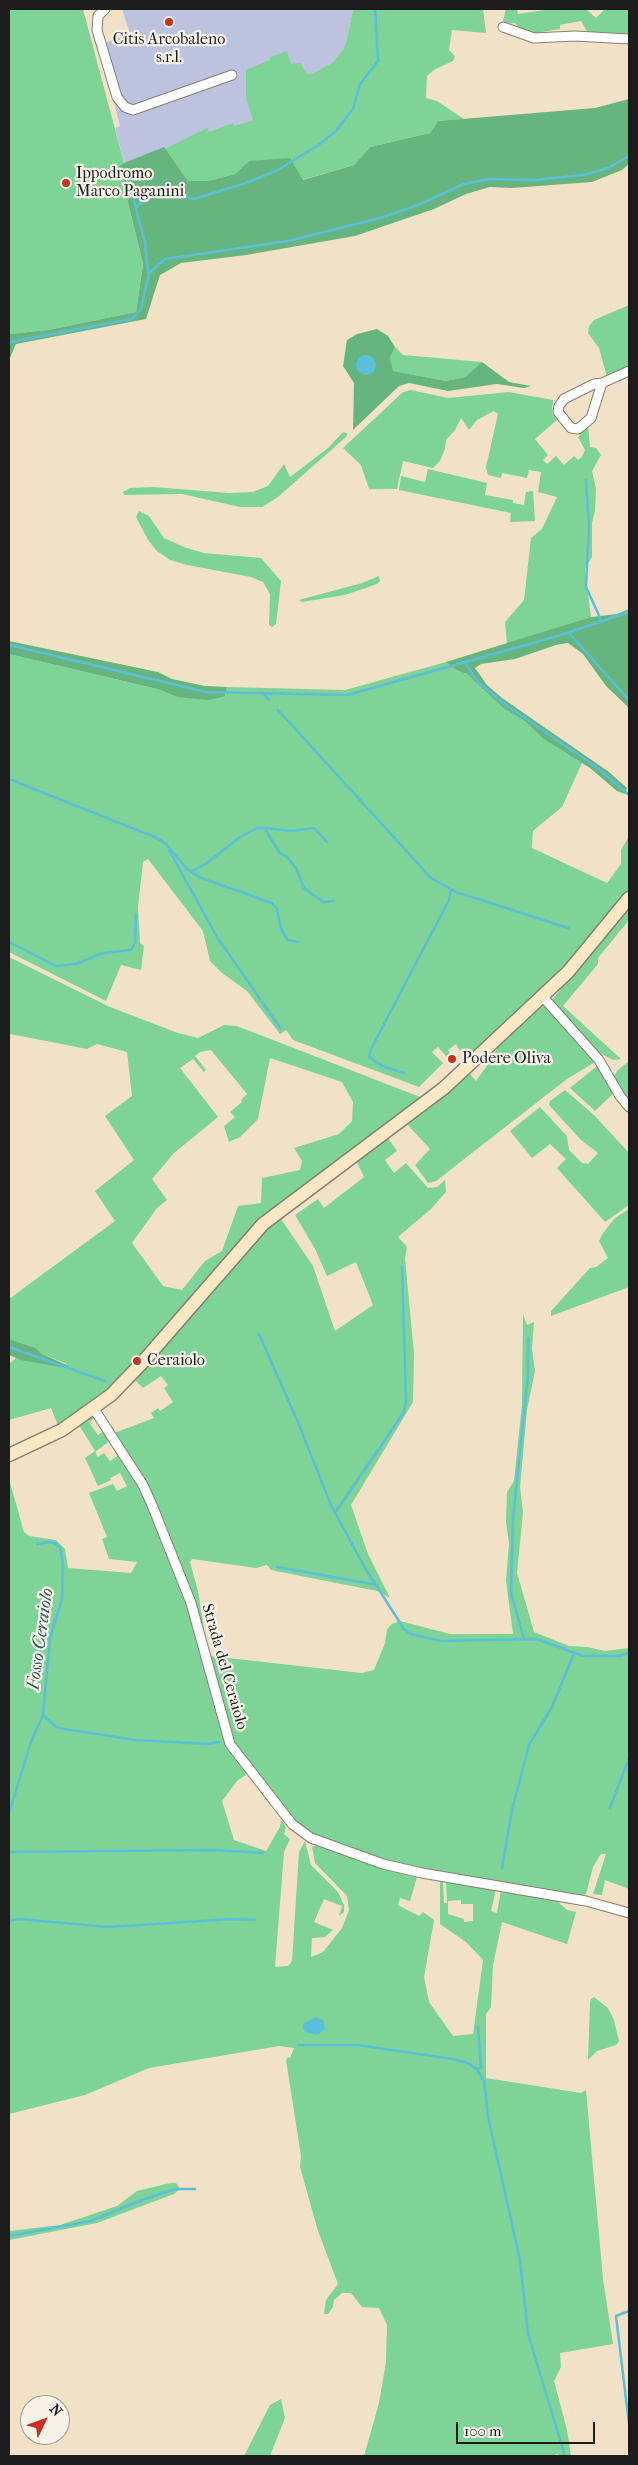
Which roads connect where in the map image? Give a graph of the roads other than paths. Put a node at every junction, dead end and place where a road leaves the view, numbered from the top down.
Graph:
1 (105, 9) edge
2 (503, 27) dead end
3 (629, 39) edge
4 (232, 75) dead end
5 (629, 371) edge
6 (602, 383) junction
7 (629, 898) edge
8 (543, 997) junction
9 (629, 1107) edge
10 (94, 1408) junction
11 (9, 1455) edge
12 (629, 1914) edge

1 - 4 street
2 - 3 street
5 - 6 street
6 - 6 street
7 - 8 main road
8 - 9 street
8 - 10 main road
10 - 11 main road
10 - 12 street, Strada del Ceraiolo

